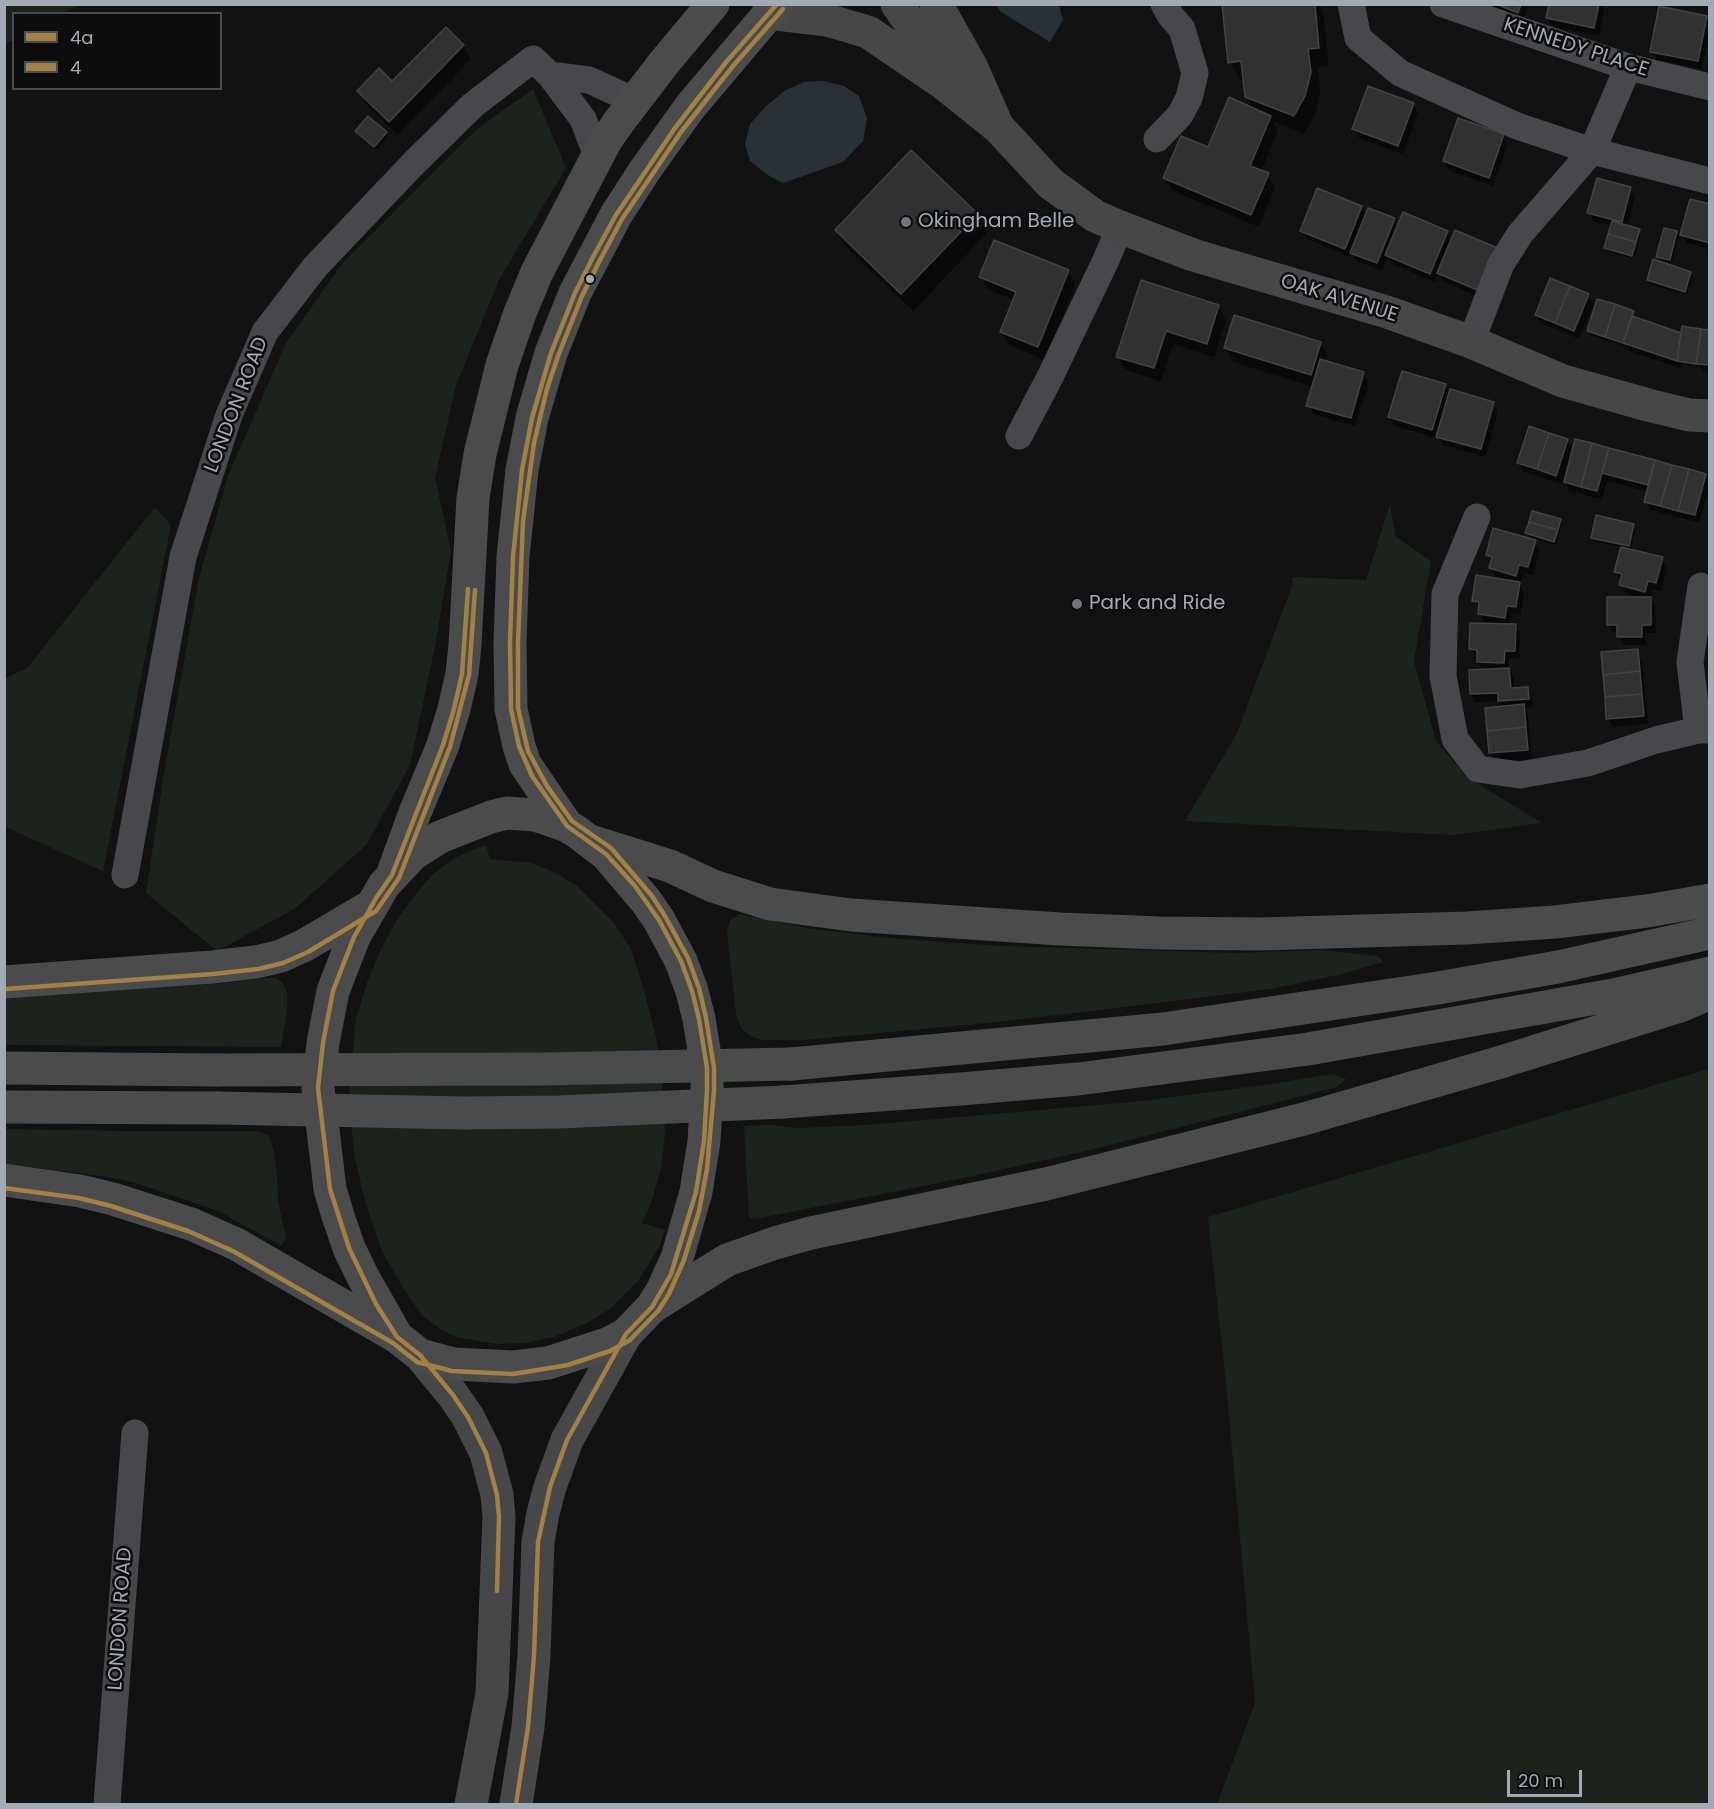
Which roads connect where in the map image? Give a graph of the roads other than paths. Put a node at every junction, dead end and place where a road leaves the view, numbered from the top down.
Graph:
1 (713, 4) edge
2 (897, 4) edge
3 (936, 4) edge
4 (1351, 4) edge
5 (1443, 4) edge
6 (1171, 8) edge
7 (773, 9) edge
8 (1628, 67) junction
9 (550, 75) junction
10 (943, 83) junction
11 (1710, 87) edge
12 (635, 100) junction
13 (998, 127) junction
14 (675, 128) junction
15 (1157, 139) dead end
16 (1592, 151) junction
17 (597, 156) junction
18 (1710, 181) edge
19 (1120, 227) junction
20 (1471, 342) junction
21 (1710, 416) edge
22 (1019, 436) dead end
23 (1477, 517) dead end
24 (1701, 586) dead end
25 (1704, 730) edge
26 (579, 834) junction
27 (392, 874) junction
28 (125, 875) dead end
29 (1710, 900) edge
30 (371, 906) junction
31 (1710, 933) edge
32 (1710, 973) edge
33 (4, 982) edge
34 (1710, 993) edge
35 (4, 1068) edge
36 (4, 1107) edge
37 (4, 1180) edge
38 (652, 1307) junction
39 (626, 1334) junction
40 (408, 1346) junction
41 (135, 1433) dead end
42 (107, 1804) edge
43 (471, 1804) edge
44 (516, 1804) edge

1 - 12 main road
2 - 10 street, OAK AVENUE
3 - 13 street, OAK AVENUE
4 - 16 street
5 - 8 street, KENNEDY PLACE
6 - 15 street
7 - 10 street, OAK AVENUE
7 - 14 main road
8 - 11 street, KENNEDY PLACE
8 - 16 street
9 - 12 street, LONDON ROAD
9 - 17 street, LONDON ROAD
9 - 28 street, LONDON ROAD
10 - 13 street, OAK AVENUE
12 - 14 main road
12 - 17 main road
13 - 19 street, OAK AVENUE
14 - 26 main road
16 - 18 street
16 - 20 street
17 - 27 main road
19 - 20 street, OAK AVENUE
19 - 22 street
20 - 21 street, OAK AVENUE
23 - 25 street
24 - 25 street
26 - 27 main road
26 - 29 main road
26 - 38 main road
27 - 30 main road
30 - 33 main road
30 - 40 main road
31 - 35 main road, bridge
32 - 36 main road, bridge
34 - 38 main road
37 - 40 main road
38 - 39 main road
39 - 40 main road
39 - 44 street
40 - 43 street
41 - 42 street, LONDON ROAD

